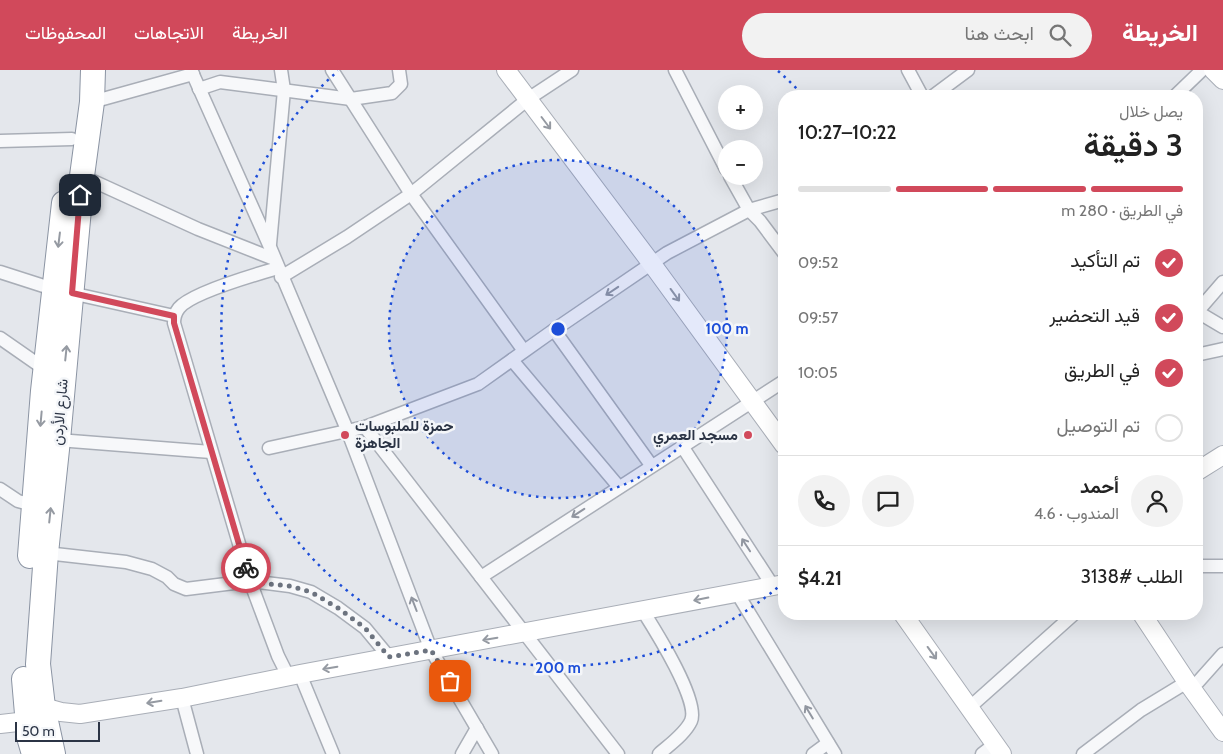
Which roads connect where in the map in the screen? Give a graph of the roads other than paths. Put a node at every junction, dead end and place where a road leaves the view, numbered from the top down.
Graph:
1 (79, 70) edge
2 (93, 70) edge
3 (281, 70) edge
4 (332, 70) edge
5 (399, 70) edge
6 (506, 70) edge
7 (572, 70) edge
8 (675, 70) edge
9 (908, 70) edge
10 (968, 70) edge
11 (1202, 70) edge
12 (1213, 70) edge
13 (192, 72) edge
14 (1223, 80) edge
15 (199, 89) junction
16 (284, 90) junction
17 (919, 90) edge
18 (941, 90) edge
19 (1181, 90) edge
20 (352, 99) junction
21 (528, 99) junction
22 (92, 102) junction
23 (72, 139) junction
24 (0, 141) edge
25 (718, 153) edge
26 (82, 176) junction
27 (735, 185) edge
28 (411, 194) junction
29 (778, 202) edge
30 (749, 210) junction
31 (778, 245) edge
32 (276, 263) junction
33 (652, 264) junction
34 (0, 272) edge
35 (1223, 282) edge
36 (62, 291) junction
37 (1203, 305) edge
38 (1203, 315) edge
39 (174, 316) junction
40 (1223, 327) edge
41 (554, 330) junction
42 (0, 338) edge
43 (1223, 349) edge
44 (524, 351) junction
45 (1203, 353) edge
46 (512, 360) junction
47 (50, 385) junction
48 (778, 385) edge
49 (752, 401) junction
50 (366, 427) junction
51 (348, 432) junction
52 (778, 438) edge
53 (58, 440) junction
54 (682, 446) junction
55 (269, 448) dead end
56 (211, 452) junction
57 (1222, 459) edge
58 (651, 465) junction
59 (1203, 468) edge
60 (619, 486) junction
61 (0, 489) edge
62 (33, 505) junction
63 (46, 553) junction
64 (1203, 566) edge
65 (1223, 566) edge
66 (481, 577) junction
67 (250, 582) junction
68 (778, 585) edge
69 (737, 593) junction
70 (643, 611) junction
71 (907, 620) edge
72 (1067, 620) edge
73 (1146, 620) edge
74 (1155, 620) edge
75 (523, 633) junction
76 (431, 650) junction
77 (1223, 654) edge
78 (389, 657) junction
79 (294, 675) junction
80 (1193, 682) junction
81 (182, 698) junction
82 (970, 707) junction
83 (35, 714) junction
84 (1223, 715) edge
85 (0, 724) edge
86 (477, 728) junction
87 (1223, 732) edge
88 (831, 749) edge
89 (993, 751) edge
90 (34, 754) edge
91 (53, 754) edge
92 (197, 754) edge
93 (333, 754) edge
94 (462, 754) edge
95 (492, 754) edge
96 (618, 754) edge
97 (659, 754) edge
98 (813, 754) edge
99 (1083, 754) edge

1 - 23 highway, شارع الأردن
2 - 22 highway, شارع الأردن
3 - 16 street
4 - 20 street
5 - 20 street
6 - 21 street
7 - 21 street
8 - 25 street
9 - 17 street
10 - 18 street
11 - 19 street
12 - 14 street
13 - 15 street
13 - 22 street
15 - 16 street
15 - 32 street
16 - 20 street
16 - 32 street
20 - 28 street
21 - 28 street
21 -> 33 street
22 - 26 highway, شارع الأردن
23 - 24 street
23 -> 36 highway, شارع الأردن
26 - 32 street
26 - 36 highway, شارع الأردن
27 - 30 street
28 - 32 street
28 - 44 street
29 - 30 street
30 - 31 street
30 - 33 street
32 - 39 street
32 - 51 street
33 -> 41 street
33 -> 49 street
34 - 36 street
35 - 37 street
36 - 39 street
36 - 47 highway, شارع الأردن
38 - 40 street
39 - 56 street
41 - 44 street
41 - 58 street
42 - 47 street
43 - 45 street
44 - 46 street
46 - 50 street
46 - 60 street
47 - 53 highway, شارع الأردن
47 -> 62 highway, شارع الأردن
48 - 49 street
49 - 52 street
49 - 54 street
50 - 51 street
50 - 66 street
51 - 55 street
76 -> 51 street
53 - 56 street
63 -> 53 highway, شارع الأردن
54 - 58 street
68 -> 54 street
56 - 67 street
57 - 59 street
58 - 60 street
60 -> 66 street
61 - 62 street
62 - 83 highway, شارع الأردن
63 - 67 street
63 - 83 highway, شارع الأردن
64 - 65 street
66 - 75 street
67 - 78 street
67 - 79 street
68 - 69 street
69 -> 70 street
88 -> 69 street
70 - 75 street
70 - 97 street
71 -> 82 street
72 - 82 street
73 - 80 street
74 - 80 street
75 -> 76 street
75 - 96 street
76 - 78 street
76 - 86 street
77 - 80 street
78 -> 79 street
79 - 81 street
79 - 93 street
80 - 84 street
80 - 87 street
80 - 99 street
81 -> 83 street
81 - 92 street
82 - 89 street
83 - 85 street
83 - 90 highway, شارع الأردن
83 - 91 highway, شارع الأردن
86 - 94 street
86 - 95 street
88 - 98 street

